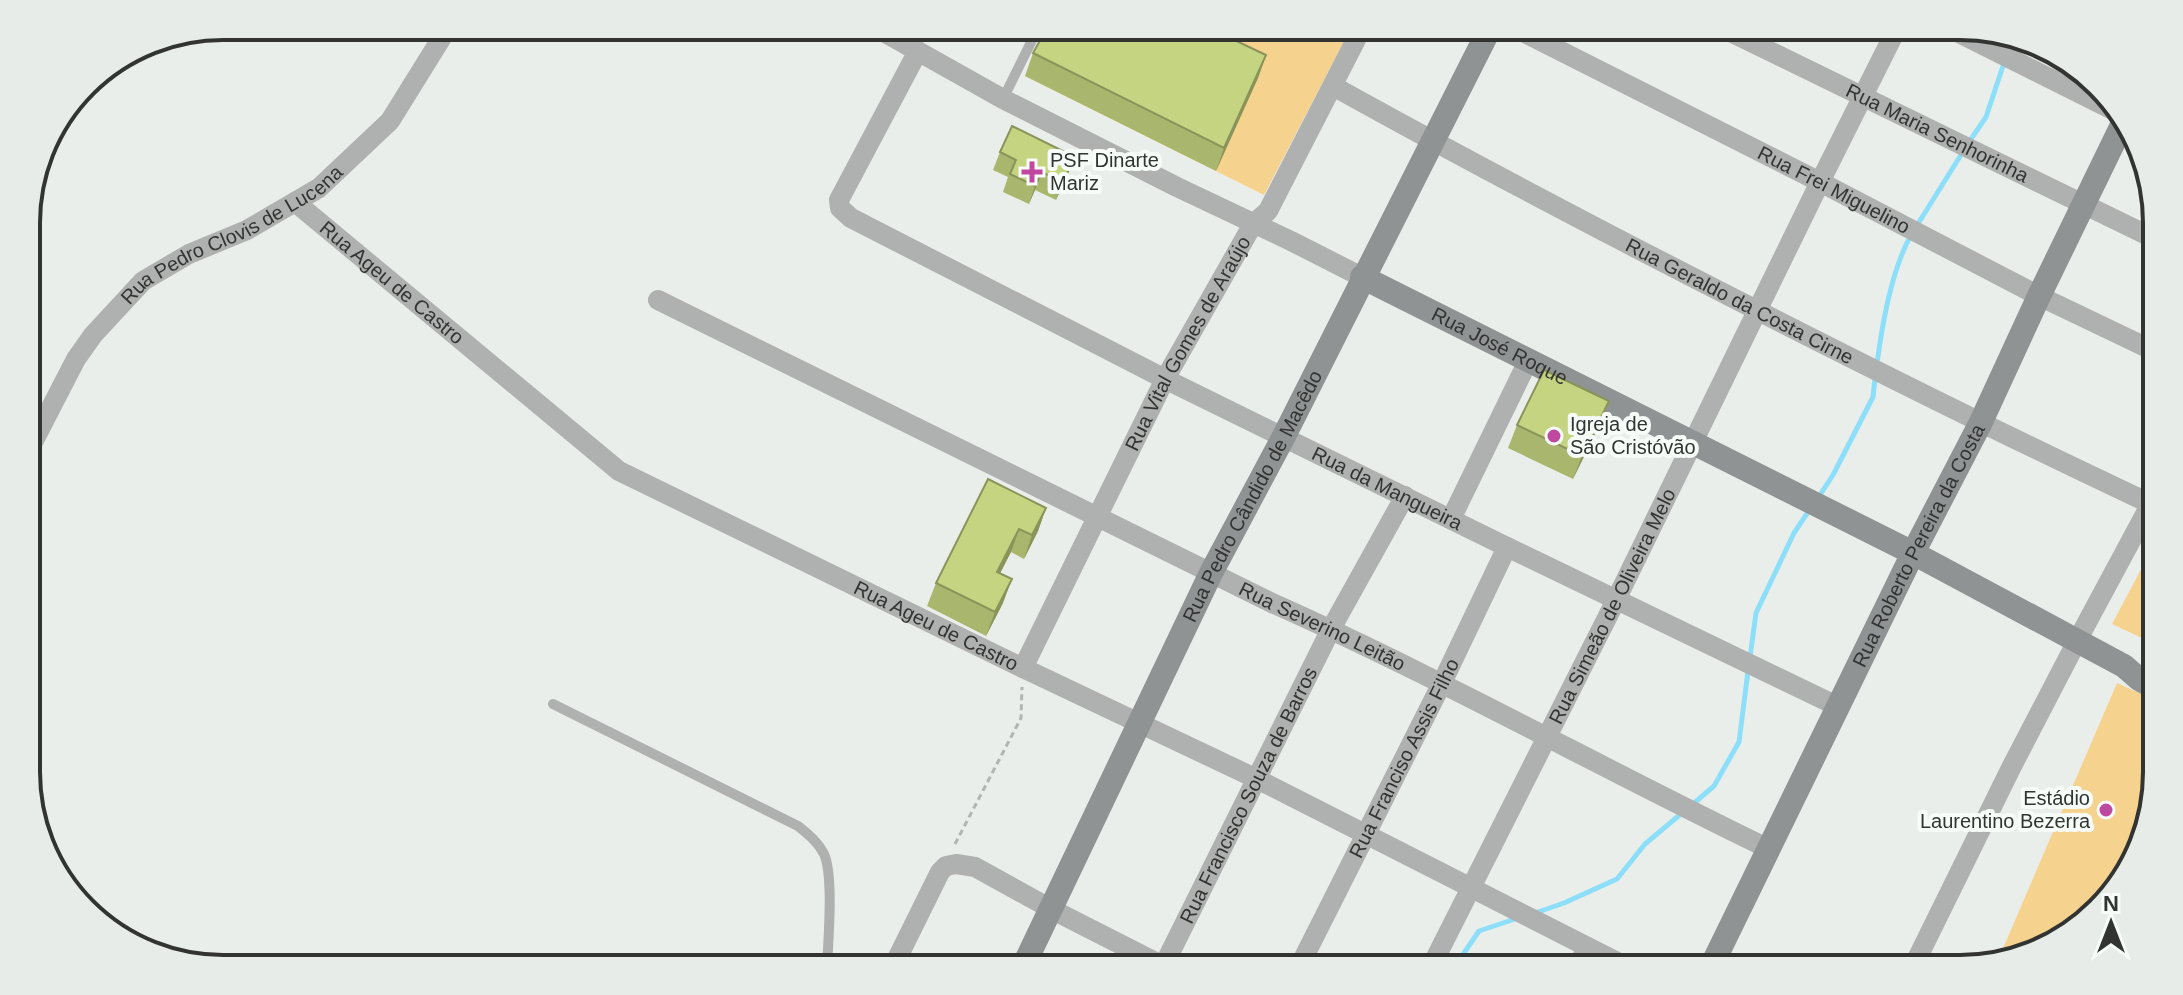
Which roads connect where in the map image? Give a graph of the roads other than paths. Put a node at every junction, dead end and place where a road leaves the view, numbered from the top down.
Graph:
1 (440, 40) edge
2 (914, 40) edge
3 (1032, 40) edge
4 (1356, 40) edge
5 (1484, 40) edge
6 (1539, 40) edge
7 (1747, 40) edge
8 (1891, 40) edge
9 (1974, 40) edge
10 (1333, 86) junction
11 (1863, 96) junction
12 (1003, 99) junction
13 (2095, 101) edge
14 (2118, 133) edge
15 (1432, 141) junction
16 (1820, 182) junction
17 (295, 202) junction
18 (2084, 204) junction
19 (1253, 224) junction
20 (2143, 233) edge
21 (1362, 277) junction
22 (2039, 296) junction
23 (658, 300) dead end
24 (1757, 311) junction
25 (2143, 346) edge
26 (1528, 361) junction
27 (1165, 379) junction
28 (1980, 424) junction
29 (40, 429) edge
30 (1284, 436) junction
31 (1692, 444) junction
32 (2143, 494) edge
33 (1405, 496) junction
34 (1098, 517) junction
35 (1451, 519) junction
36 (2143, 519) edge
37 (1507, 547) junction
38 (1913, 553) junction
39 (1211, 573) junction
40 (1617, 598) junction
41 (1331, 629) junction
42 (2077, 641) junction
43 (2124, 666) junction
44 (1023, 668) junction
45 (2143, 668) edge
46 (2143, 681) edge
47 (1441, 685) junction
48 (553, 704) dead end
49 (1839, 707) junction
50 (1139, 724) junction
51 (1547, 736) junction
52 (1257, 779) junction
53 (1366, 833) junction
54 (1769, 849) junction
55 (1470, 888) junction
56 (1051, 909) junction
57 (1587, 947) junction
58 (827, 955) edge
59 (899, 955) edge
60 (1029, 955) edge
61 (1140, 955) edge
62 (1171, 955) edge
63 (1305, 955) edge
64 (1437, 955) edge
65 (1583, 955) edge
66 (1603, 955) edge
67 (1717, 955) edge
68 (1919, 955) edge

1 - 17 street, Rua Pedro Clovis de Lucena
2 - 12 street, Rua José Roque
2 - 27 street, Rua da Mangueira
3 - 12 lane
4 - 10 street, Rua Vital Gomes de Araújo
5 - 15 street, Rua Pedro Cândido de Macêdo
6 - 16 street, Rua Frei Miguelino
7 - 11 street, Rua Maria Senhorinha
8 - 11 street, Rua Simeão de Oliveira Melo
9 - 13 street
10 - 15 street, Rua Geraldo da Costa Cirne
10 - 19 street, Rua Vital Gomes de Araújo
11 - 16 street, Rua Simeão de Oliveira Melo
11 - 18 street, Rua Maria Senhorinha
12 - 19 street, Rua José Roque
14 - 18 street, Rua Roberto Pereira da Costa
15 - 21 street, Rua Pedro Cândido de Macêdo
15 - 24 street, Rua Geraldo da Costa Cirne
16 - 22 street, Rua Frei Miguelino
16 - 24 street, Rua Simeão de Oliveira Melo
17 - 29 street, Rua Pedro Clovis de Lucena
17 - 44 street, Rua Ageu de Castro
18 - 20 street, Rua Maria Senhorinha
18 - 22 street, Rua Roberto Pereira da Costa
19 - 21 street, Rua José Roque
19 - 27 street, Rua Vital Gomes de Araújo
21 - 26 street, Rua José Roque
21 - 30 street, Rua Pedro Cândido de Macêdo
22 - 25 street, Rua Frei Miguelino
22 - 28 street, Rua Roberto Pereira da Costa
23 - 34 street, Rua Severino Leitão
24 - 28 street, Rua Geraldo da Costa Cirne
24 - 31 street, Rua Simeão de Oliveira Melo
26 - 31 street, Rua José Roque
26 - 35 street
27 - 30 street, Rua da Mangueira
27 - 34 street, Rua Vital Gomes de Araújo
28 - 32 street, Rua Geraldo da Costa Cirne
28 - 38 street, Rua Roberto Pereira da Costa
30 - 33 street, Rua da Mangueira
30 - 39 street, Rua Pedro Cândido de Macêdo
31 - 38 street, Rua José Roque
31 - 40 street, Rua Simeão de Oliveira Melo
33 - 35 street, Rua da Mangueira
33 - 41 street, Rua Francisco Souza de Barros
34 - 39 street, Rua Severino Leitão
34 - 44 street, Rua Vital Gomes de Araújo
35 - 37 street, Rua da Mangueira
36 - 42 street
37 - 40 street, Rua da Mangueira
37 - 47 street, Rua Franciso Assis Filho
38 - 42 street, Rua José Roque
38 - 49 street, Rua Roberto Pereira da Costa
39 - 41 street, Rua Severino Leitão
39 - 50 street, Rua Pedro Cândido de Macêdo
40 - 49 street, Rua da Mangueira
40 - 51 street, Rua Simeão de Oliveira Melo
41 - 47 street, Rua Severino Leitão
41 - 52 street, Rua Francisco Souza de Barros
42 - 43 street, Rua José Roque
42 - 68 street
43 - 45 street, Rua José Roque
43 - 46 street, Rua José Roque
44 - 50 street, Rua Ageu de Castro
47 - 51 street, Rua Severino Leitão
47 - 53 street, Rua Franciso Assis Filho
48 - 58 lane
49 - 54 street, Rua Roberto Pereira da Costa
50 - 52 street, Rua Ageu de Castro
50 - 56 street, Rua Pedro Cândido de Macêdo
51 - 54 street, Rua Severino Leitão
51 - 55 street, Rua Simeão de Oliveira Melo
52 - 53 street, Rua Ageu de Castro
52 - 62 street, Rua Francisco Souza de Barros
53 - 55 street, Rua Ageu de Castro
53 - 63 street, Rua Franciso Assis Filho
54 - 67 street, Rua Roberto Pereira da Costa
55 - 57 street, Rua Ageu de Castro
55 - 64 street, Rua Simeão de Oliveira Melo
56 - 59 street
56 - 60 street, Rua Pedro Cândido de Macêdo
56 - 61 street
57 - 65 street
57 - 66 street, Rua Ageu de Castro

